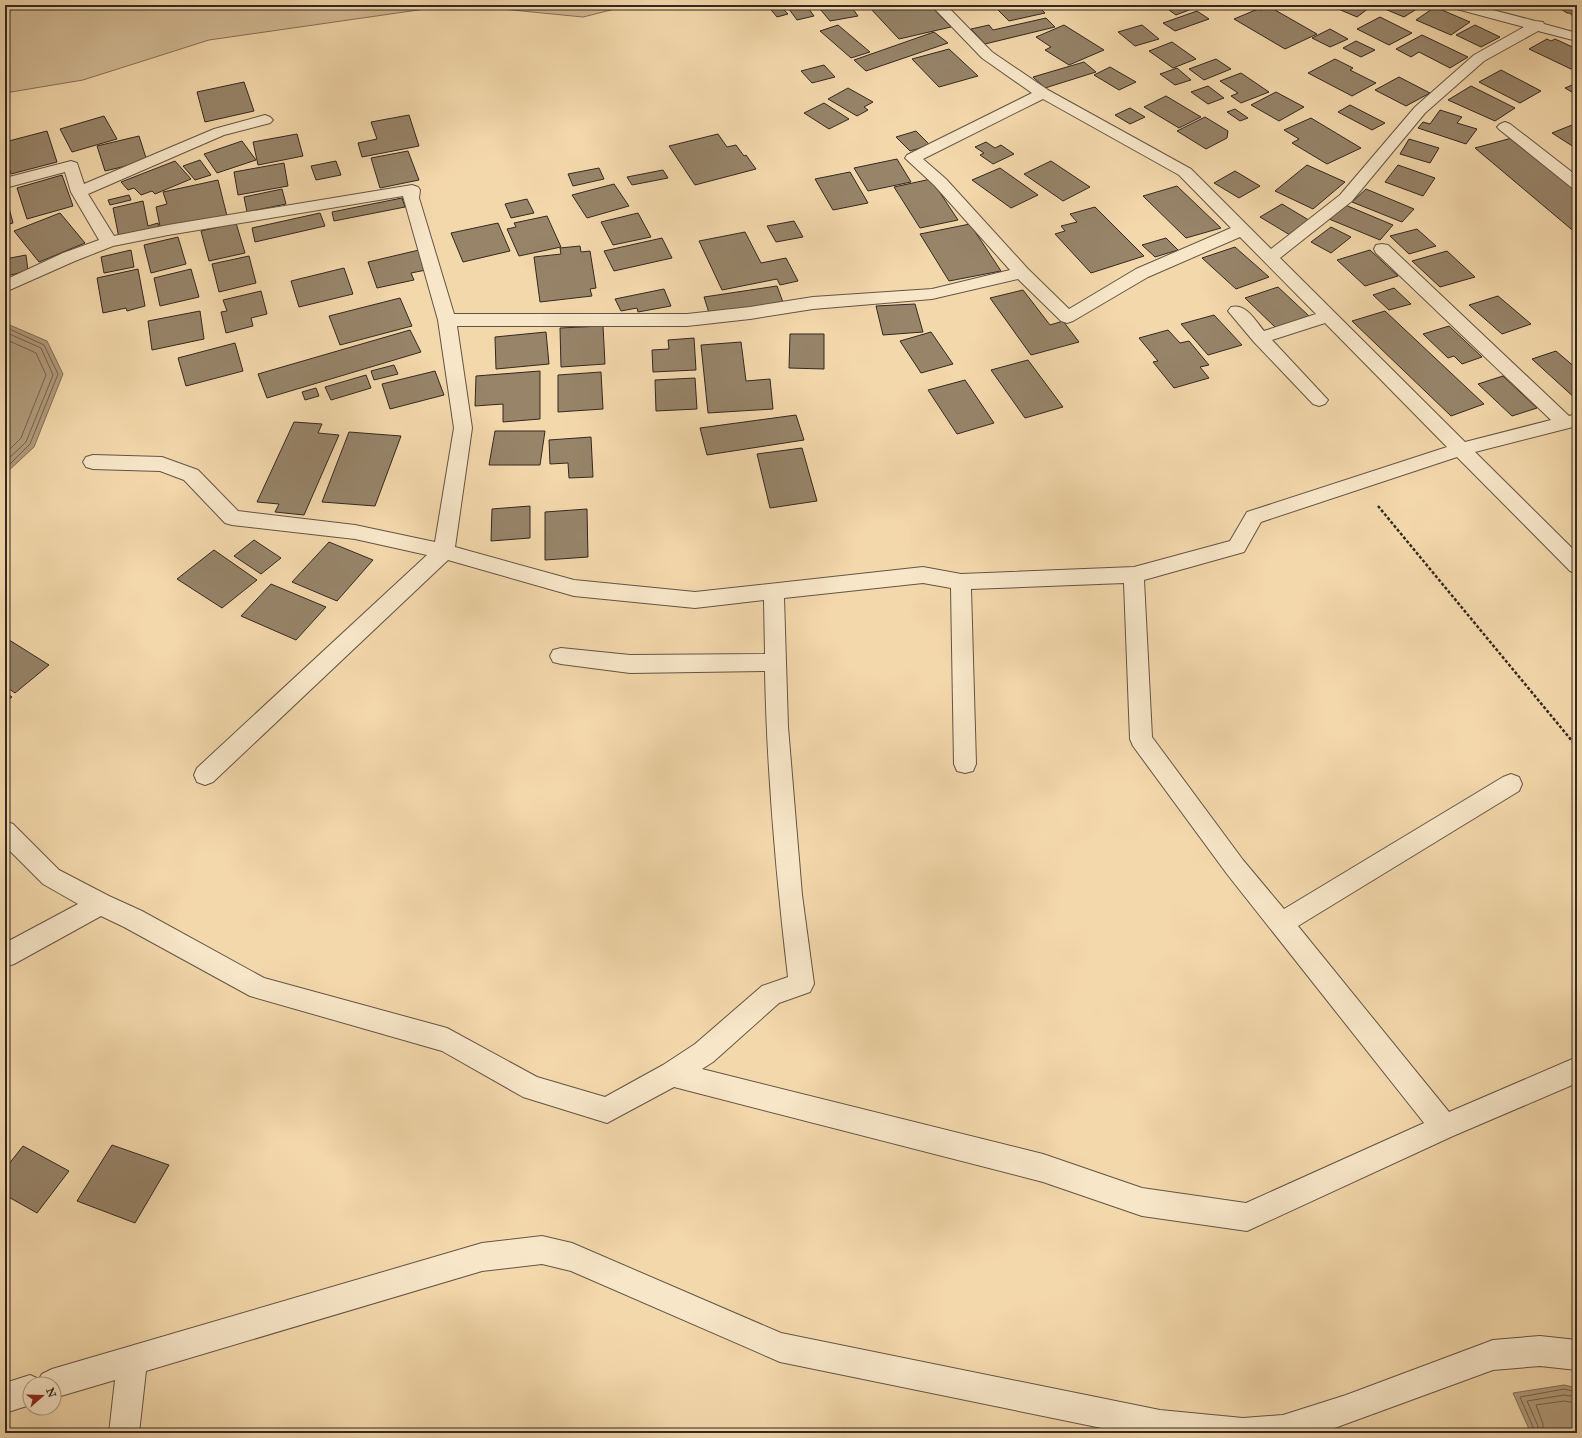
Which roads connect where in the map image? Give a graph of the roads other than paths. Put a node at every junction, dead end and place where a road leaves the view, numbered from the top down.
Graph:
1 (938, 5) edge
2 (1458, 5) edge
3 (1538, 25) junction
4 (1577, 37) edge
5 (1043, 93) junction
6 (265, 120) dead end
7 (1504, 127) dead end
8 (5, 183) edge
9 (1577, 184) edge
10 (79, 192) junction
11 (1242, 230) junction
12 (109, 242) junction
13 (1382, 249) dead end
14 (1270, 258) junction
15 (1022, 273) junction
16 (5, 287) edge
17 (1237, 310) dead end
18 (1328, 316) junction
19 (447, 320) junction
20 (1260, 338) junction
21 (1319, 400) dead end
22 (1571, 421) edge
23 (1462, 449) junction
24 (93, 462) dead end
25 (444, 551) junction
26 (1577, 566) edge
27 (1134, 575) junction
28 (961, 582) junction
29 (774, 591) junction
30 (561, 656) dead end
31 (776, 662) junction
32 (965, 764) dead end
33 (205, 775) dead end
34 (1511, 784) dead end
35 (5, 831) edge
36 (100, 904) junction
37 (1280, 924) junction
38 (5, 956) edge
39 (1577, 1070) edge
40 (672, 1074) junction
41 (1444, 1127) junction
42 (1577, 1355) edge
43 (132, 1360) junction
44 (62, 1381) edge
45 (22, 1393) edge
46 (5, 1398) edge
47 (124, 1433) edge

1 - 5 street
2 - 3 street
3 - 4 street
3 - 14 street
5 - 11 street
5 - 15 street
6 - 10 street
7 - 9 street
8 - 10 street
10 - 12 street
11 - 14 street
11 - 15 street
12 - 16 street
12 - 19 street
13 - 22 street
14 - 18 street
15 - 19 street
17 - 20 street
18 - 20 street
18 - 23 street
19 - 25 street
20 - 21 street
22 - 23 street
23 - 26 street
23 - 27 street
24 - 25 street
25 - 29 street
25 - 33 street
27 - 28 street
27 - 37 street
28 - 29 street
28 - 32 street
29 - 31 street
30 - 31 street
31 - 40 street
34 - 37 street
35 - 36 street
36 - 38 street
36 - 40 street
37 - 41 street
39 - 41 street
40 - 41 street
42 - 43 street
43 - 44 street
43 - 47 street
45 - 46 street

